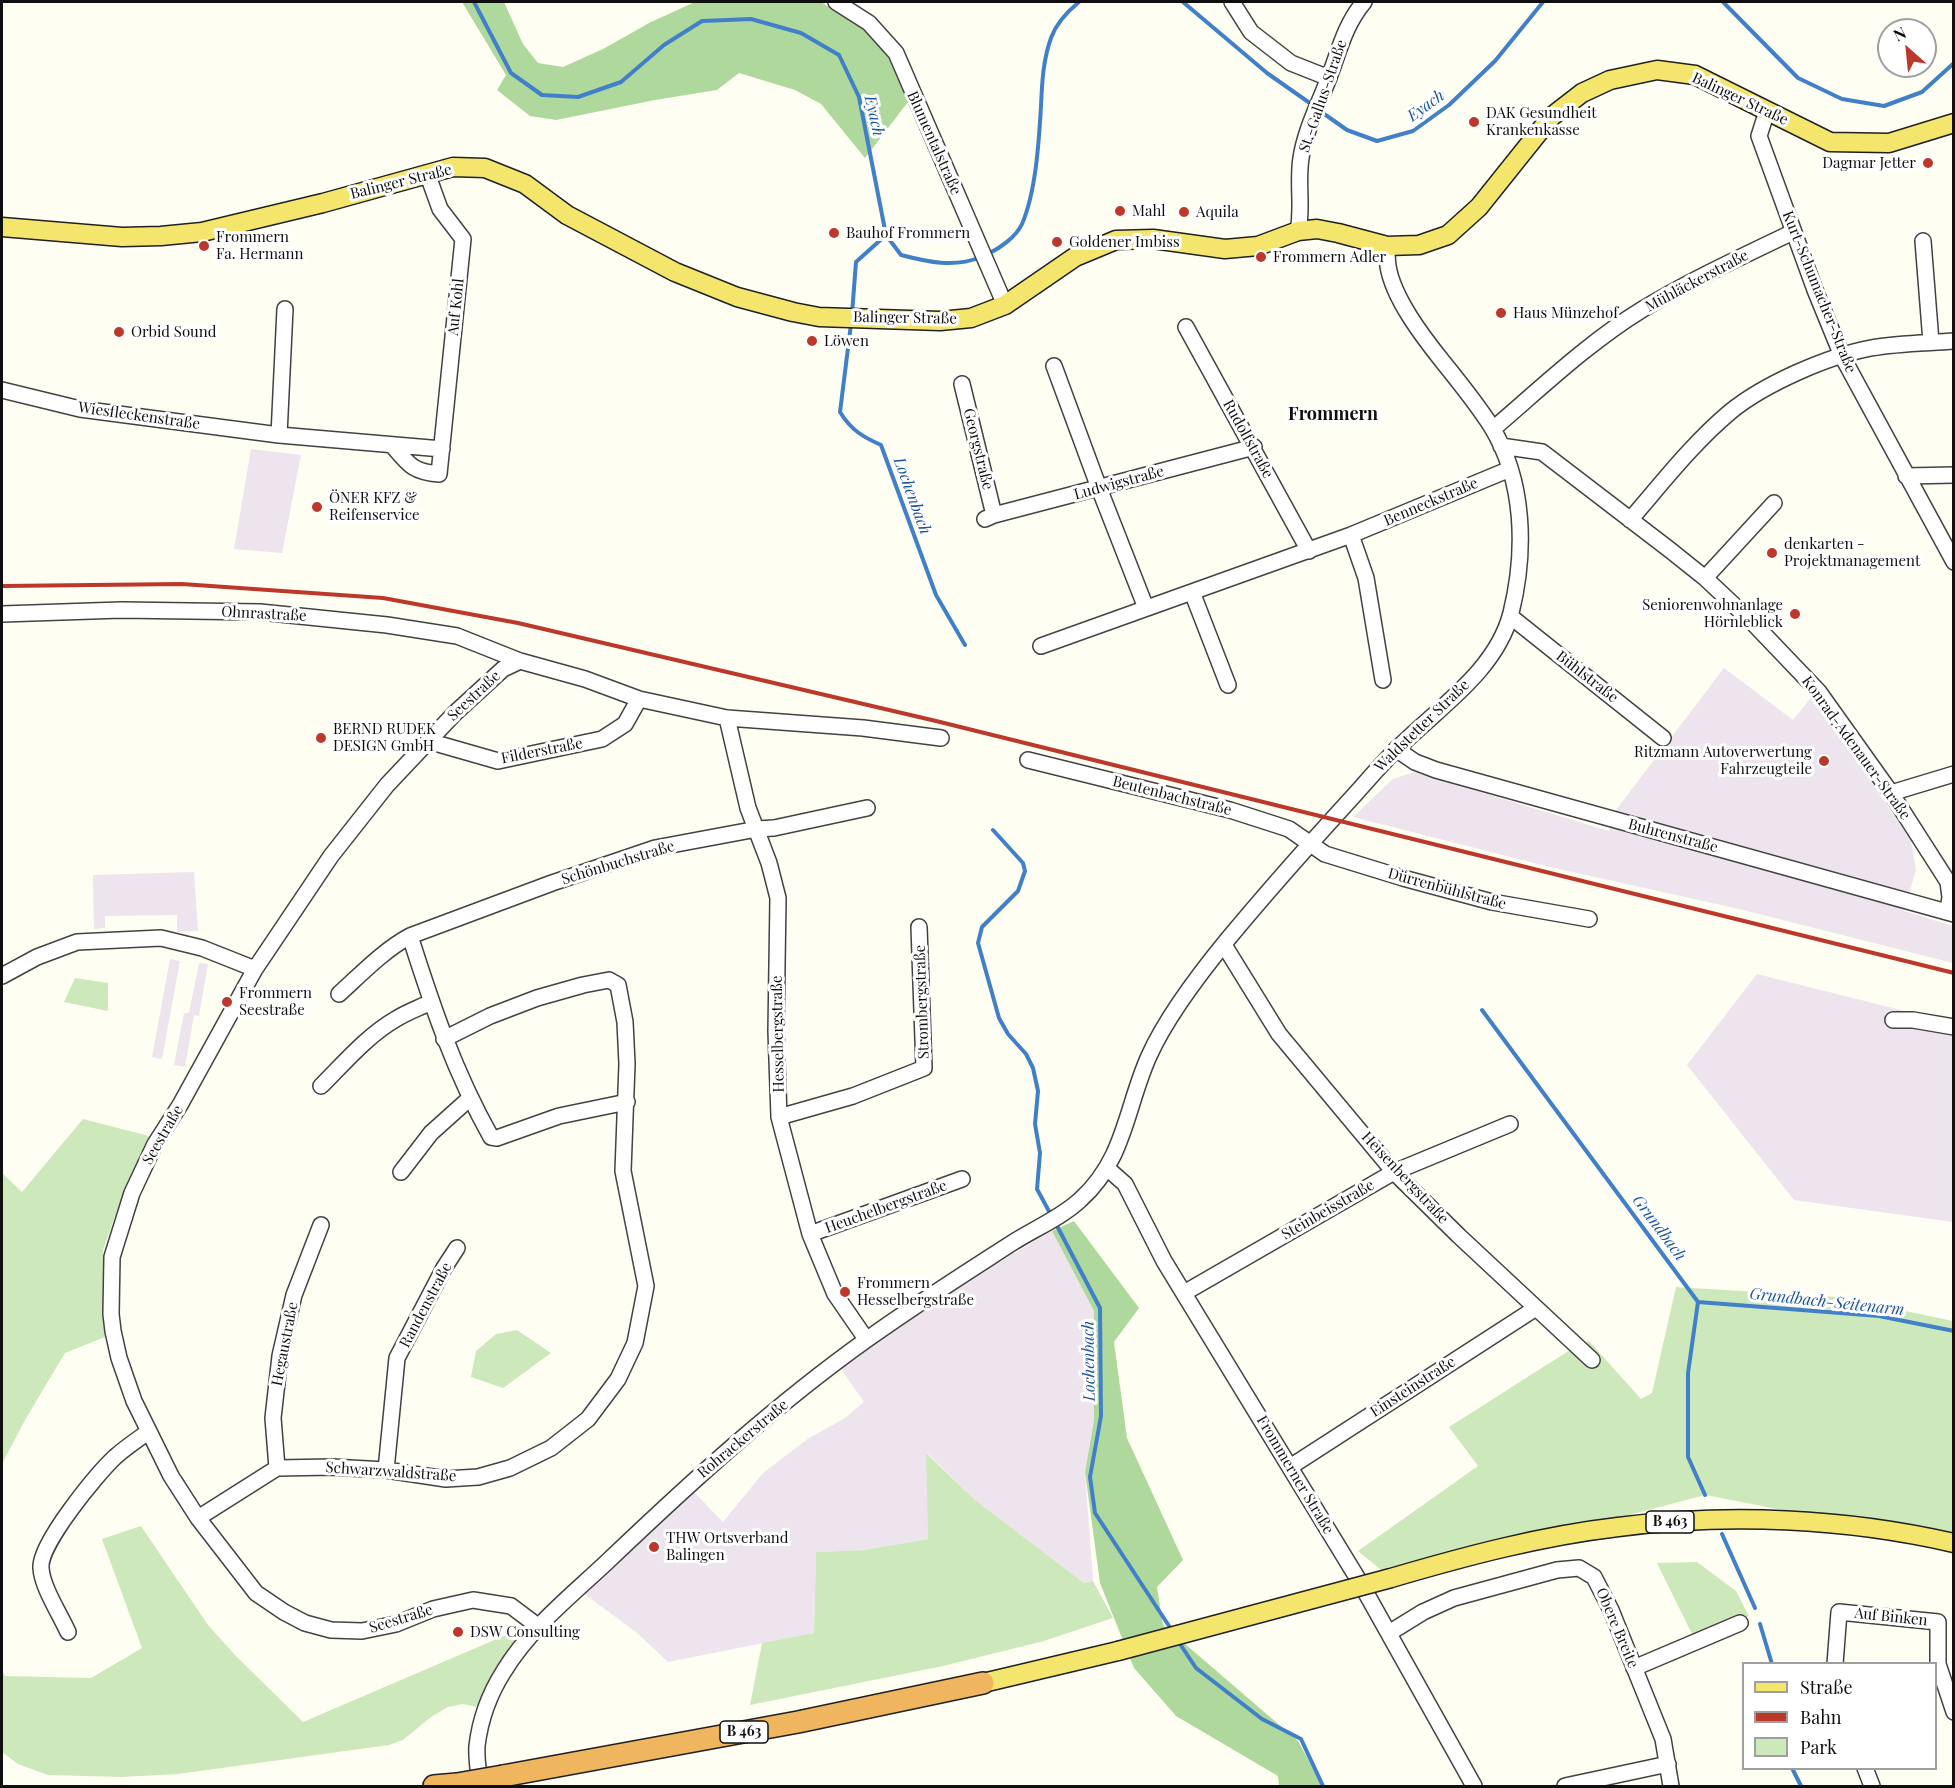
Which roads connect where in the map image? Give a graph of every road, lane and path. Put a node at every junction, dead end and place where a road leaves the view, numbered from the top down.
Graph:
1 (836, 2) edge
2 (1232, 2) edge
3 (1364, 2) edge
4 (1327, 83) junction
5 (1767, 111) junction
6 (1953, 123) edge
7 (427, 174) junction
8 (2, 227) edge
9 (1298, 231) junction
10 (1794, 232) junction
11 (1923, 241) dead end
12 (1387, 246) junction
13 (1003, 299) junction
14 (285, 309) dead end
15 (1186, 327) dead end
16 (1931, 342) junction
17 (1953, 342) edge
18 (1842, 356) junction
19 (1054, 366) dead end
20 (962, 384) dead end
21 (2, 390) edge
22 (1493, 429) junction
23 (279, 435) junction
24 (392, 445) junction
25 (1254, 447) junction
26 (1501, 447) junction
27 (442, 449) junction
28 (1510, 469) junction
29 (1953, 475) edge
30 (1906, 476) junction
31 (1099, 488) junction
32 (1774, 503) dead end
33 (990, 517) joint
34 (1630, 519) junction
35 (1352, 536) junction
36 (1309, 551) junction
37 (1953, 562) edge
38 (1705, 578) junction
39 (1192, 592) junction
40 (1146, 608) junction
41 (2, 614) edge
42 (1510, 616) junction
43 (1041, 646) dead end
44 (520, 661) junction
45 (1383, 680) dead end
46 (1228, 685) dead end
47 (639, 699) junction
48 (727, 717) junction
49 (941, 738) dead end
50 (1663, 738) dead end
51 (428, 741) junction
52 (1396, 749) junction
53 (1028, 760) dead end
54 (1953, 774) edge
55 (1891, 793) junction
56 (867, 808) dead end
57 (757, 829) junction
58 (1310, 843) junction
59 (1951, 913) edge
60 (1589, 919) dead end
61 (919, 927) dead end
62 (410, 936) junction
63 (1224, 945) junction
64 (255, 969) junction
65 (2, 976) edge
66 (339, 994) dead end
67 (431, 1002) junction
68 (1893, 1020) dead end
69 (1953, 1027) edge
70 (444, 1039) junction
71 (321, 1086) dead end
72 (470, 1098) junction
73 (627, 1102) junction
74 (779, 1117) junction
75 (1510, 1124) dead end
76 (1108, 1169) junction
77 (401, 1172) dead end
78 (1394, 1172) junction
79 (963, 1179) dead end
80 (321, 1225) dead end
81 (810, 1234) junction
82 (457, 1248) dead end
83 (1184, 1293) junction
84 (1536, 1308) junction
85 (866, 1340) junction
86 (1592, 1360) dead end
87 (148, 1432) junction
88 (1290, 1467) junction
89 (277, 1468) junction
90 (386, 1470) junction
91 (198, 1518) junction
92 (1953, 1543) edge
93 (1740, 1623) dead end
94 (539, 1627) junction
95 (68, 1632) dead end
96 (1389, 1633) junction
97 (1835, 1662) edge
98 (1634, 1668) junction
99 (983, 1683) joint
100 (1953, 1712) edge
101 (1668, 1764) junction
102 (1866, 1770) edge
103 (434, 1786) edge
104 (480, 1786) edge
105 (1474, 1786) edge
106 (1565, 1786) edge
107 (1671, 1786) edge
108 (1872, 1786) edge

1 - 13 street, Blumentalstraße
2 - 4 street
3 - 4 street, St.-Gallus-Straße
4 - 9 street, St.-Gallus-Straße
5 - 6 main road, Balinger Straße
5 - 10 street, Kurt-Schumacher-Straße
5 - 12 main road, Balinger Straße
7 - 8 main road, Balinger Straße
7 - 13 main road, Balinger Straße
7 - 27 street, Auf Kohl
9 - 12 main road, Balinger Straße
9 - 13 main road, Balinger Straße
10 - 18 street, Kurt-Schumacher-Straße
10 - 22 street, Mühläckerstraße
11 - 16 street
12 - 22 street, Waldstetter Straße
14 - 23 street
15 - 25 street, Rudolfstraße
16 - 17 street
16 - 18 street
18 - 30 street, Kurt-Schumacher-Straße
18 - 34 street
19 - 31 street
20 - 33 street, Georgstraße
21 - 23 street, Wiesfleckenstraße
22 - 26 street, Waldstetter Straße
23 - 24 street, Wiesfleckenstraße
24 - 27 street, Wiesfleckenstraße
24 - 27 street
25 - 31 street, Ludwigstraße
25 - 36 street, Rudolfstraße
26 - 28 street, Waldstetter Straße
26 - 34 street, Konrad-Adenauer-Straße
28 - 35 street, Benneckstraße
28 - 42 street, Waldstetter Straße
29 - 30 street
30 - 37 street, Kurt-Schumacher-Straße
31 - 33 street, Ludwigstraße
31 - 40 street
32 - 38 street
34 - 38 street, Konrad-Adenauer-Straße
35 - 36 street, Benneckstraße
35 - 45 street
36 - 39 street, Benneckstraße
38 - 55 street, Konrad-Adenauer-Straße
39 - 40 street, Benneckstraße
39 - 46 street
40 - 43 street, Benneckstraße
41 - 44 street, Ohnrastraße
42 - 50 street, Bühlstraße
42 - 52 street, Waldstetter Straße
44 - 47 street
44 - 51 street, Seestraße
47 - 48 street
47 - 51 street, Filderstraße
48 - 49 street
48 - 57 street, Hesselbergstraße
51 - 64 street, Seestraße
52 - 58 street, Waldstetter Straße
52 - 59 street, Buhrenstraße
53 - 58 street, Beutenbachstraße
54 - 55 street
55 - 59 street, Konrad-Adenauer-Straße
56 - 57 street, Schönbuchstraße
57 - 62 street, Schönbuchstraße
57 - 74 street, Hesselbergstraße
58 - 60 street, Dürrenbühlstraße
58 - 63 street, Waldstetter Straße
61 - 74 street, Strombergstraße
62 - 66 street, Schönbuchstraße
62 - 67 street
63 - 76 street, Waldstetter Straße
63 - 78 street, Heisenbergstraße
64 - 65 street
64 - 87 street, Seestraße
67 - 70 street
67 - 71 street
68 - 69 street
70 - 72 street
70 - 73 street, Schwarzwaldstraße
72 - 73 street
72 - 77 street
73 - 90 street, Schwarzwaldstraße
74 - 81 street, Hesselbergstraße
75 - 78 street, Steinbeisstraße
76 - 83 street, Frommerner Straße
76 - 85 street, Rohrackerstraße
78 - 83 street, Steinbeisstraße
78 - 84 street, Heisenbergstraße
79 - 81 street, Heuchelbergstraße
80 - 89 street, Hegaustraße
81 - 85 street, Hesselbergstraße
82 - 90 street, Randenstraße
83 - 88 street, Frommerner Straße
84 - 86 street, Heisenbergstraße
84 - 88 street, Einsteinstraße
85 - 94 street, Rohrackerstraße
87 - 91 street, Seestraße
87 - 95 street
88 - 96 street, Frommerner Straße
89 - 90 street, Schwarzwaldstraße
89 - 91 street
91 - 94 street, Seestraße
92 - 99 main road, B 463, bridge
93 - 98 street
94 - 104 street, Rohrackerstraße
96 - 98 street, Obere Breite
96 - 105 street, Frommerner Straße
97 - 100 street, Auf Binken
98 - 101 street, Obere Breite
99 - 103 highway, B 463, bridge
101 - 106 street
101 - 107 street, Obere Breite
102 - 108 street

